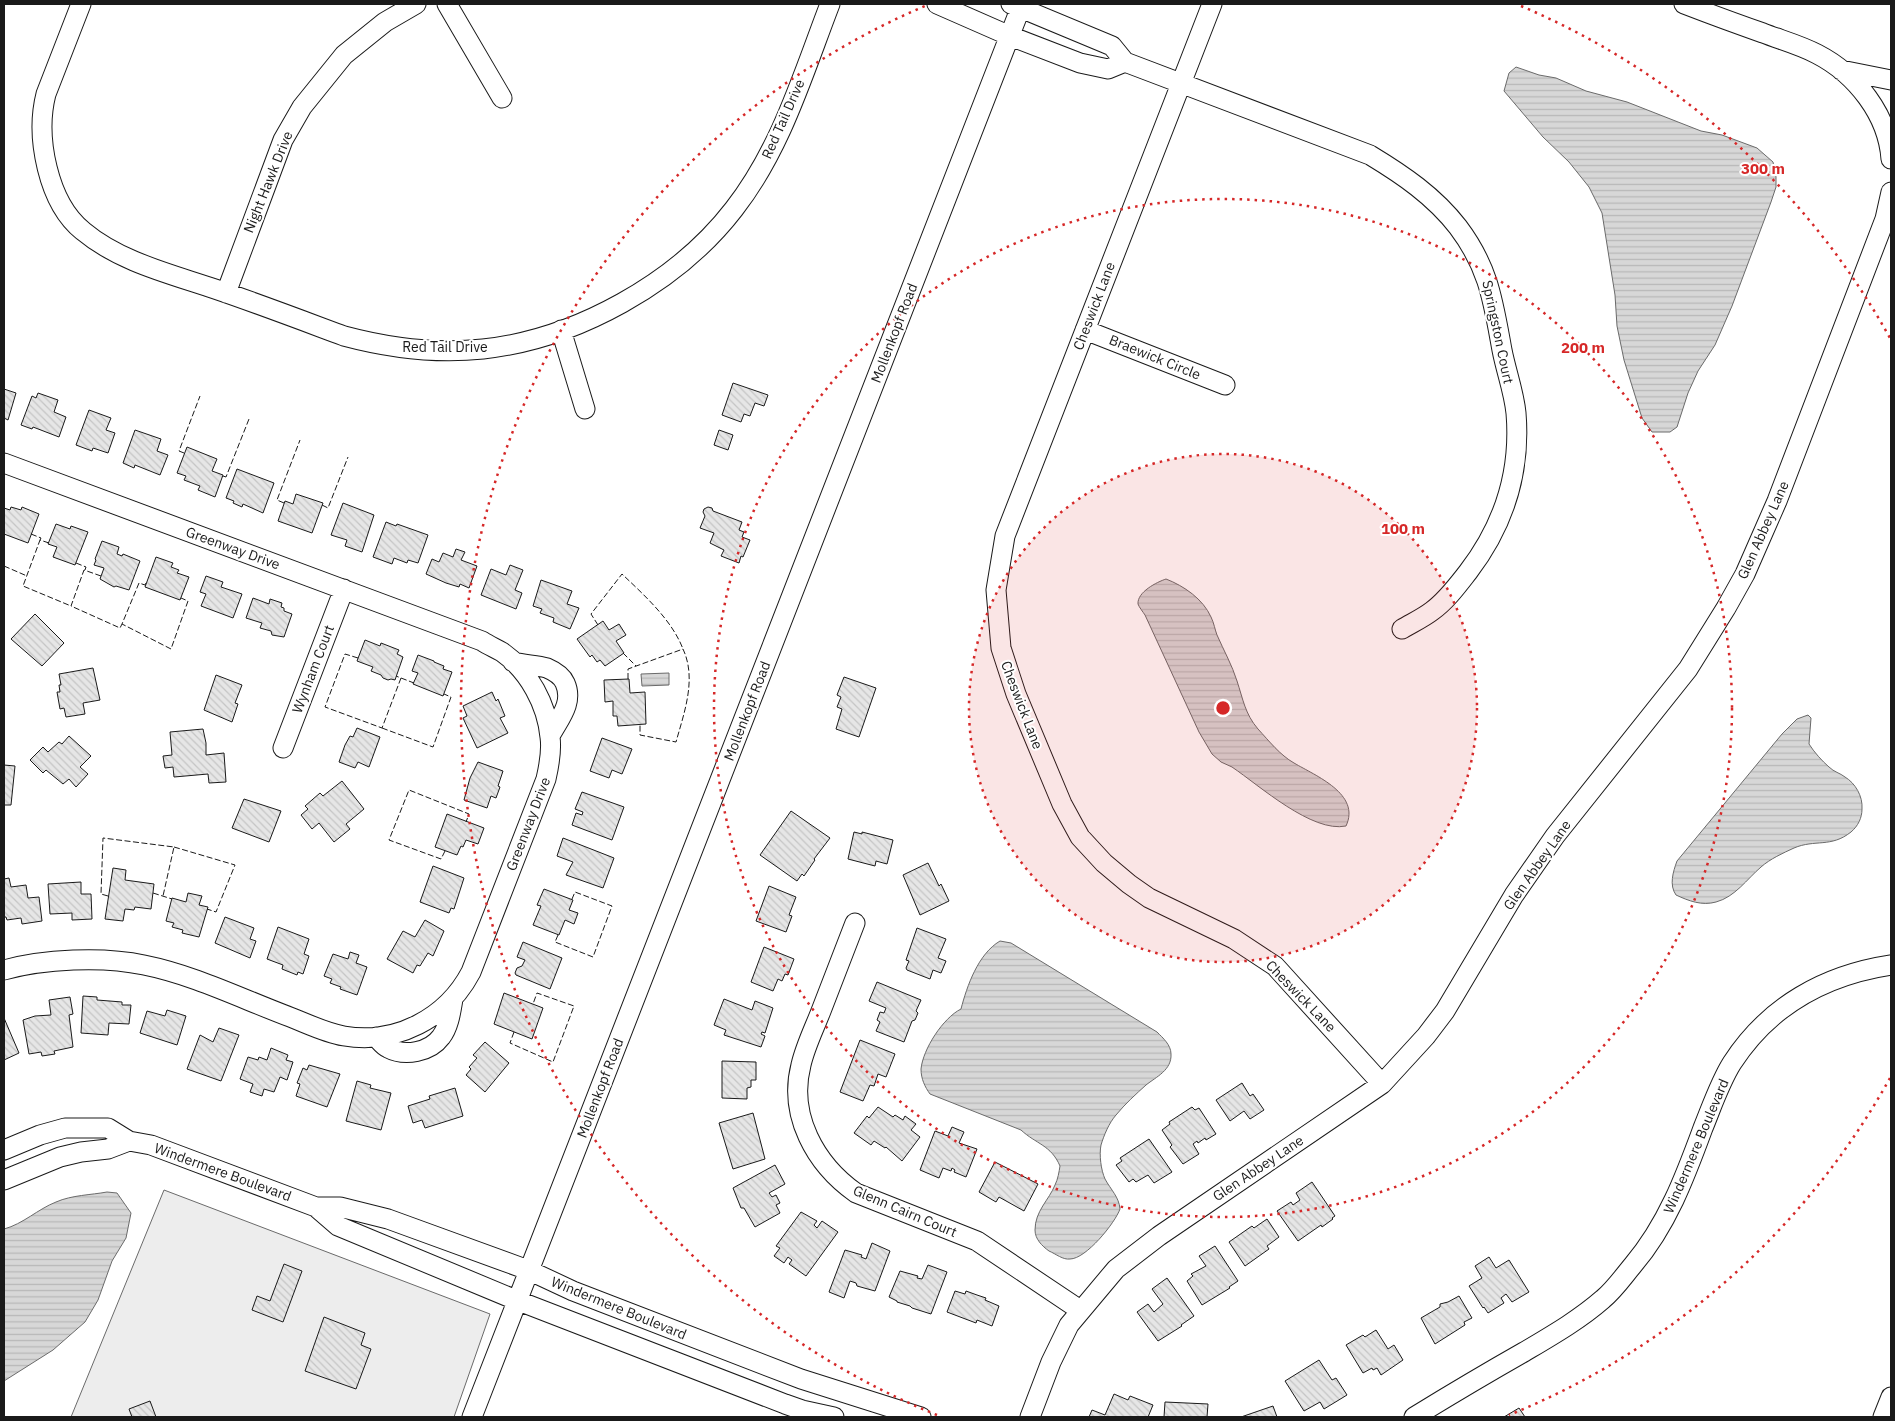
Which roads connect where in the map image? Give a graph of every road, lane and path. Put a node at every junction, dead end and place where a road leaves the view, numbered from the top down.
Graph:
1 (81, 4) edge
2 (416, 4) edge
3 (447, 4) edge
4 (830, 4) edge
5 (937, 4) edge
6 (1212, 4) edge
7 (1684, 4) edge
8 (1018, 5) edge
9 (1010, 36) junction
10 (1125, 62) junction
11 (1842, 70) junction
12 (1891, 80) edge
13 (1181, 83) junction
14 (502, 98) dead end
15 (1891, 159) edge
16 (1891, 192) edge
17 (226, 293) junction
18 (561, 330) junction
19 (1085, 330) junction
20 (1226, 385) dead end
21 (585, 409) dead end
22 (4, 463) edge
23 (344, 589) junction
24 (1402, 628) dead end
25 (513, 662) junction
26 (550, 736) junction
27 (283, 748) dead end
28 (855, 923) dead end
29 (1891, 965) edge
30 (4, 970) edge
31 (454, 999) junction
32 (376, 1037) junction
33 (1382, 1084) junction
34 (129, 1141) junction
35 (4, 1150) edge
36 (4, 1180) edge
37 (316, 1207) junction
38 (528, 1270) junction
39 (516, 1300) junction
40 (1080, 1310) junction
41 (1891, 1397) edge
42 (472, 1417) edge
43 (834, 1417) edge
44 (920, 1417) edge
45 (1030, 1417) edge
46 (1414, 1417) edge
47 (1883, 1417) edge

1 - 17 street, Red Tail Drive
2 - 17 street, Night Hawk Drive
3 - 14 street
4 - 18 street, Red Tail Drive
5 - 9 street
6 - 13 street
7 - 11 street
8 - 9 street, Mollenkopf Road
8 - 10 street, Springston Court
9 - 10 street
9 - 38 street, Mollenkopf Road
10 - 13 street, Springston Court
11 - 12 street
11 - 15 street
13 - 19 street, Cheswick Lane
13 - 24 street, Springston Court
16 - 33 street, Glen Abbey Lane
17 - 18 street, Red Tail Drive
18 - 21 street
19 - 20 street, Braewick Circle
19 - 33 street, Cheswick Lane
22 - 23 street, Greenway Drive
23 - 25 street, Greenway Drive
23 - 27 street, Wynham Court
25 - 26 street, Greenway Drive
25 - 26 street
26 - 31 street, Greenway Drive
28 - 40 street, Glenn Cairn Court
29 - 46 street, Windermere Boulevard
30 - 32 street, Greenway Drive
31 - 32 street, Greenway Drive
31 - 32 street
33 - 40 street, Glen Abbey Lane
34 - 35 street, Windermere Boulevard
34 - 36 street
34 - 37 street, Windermere Boulevard
37 - 38 street, Windermere Boulevard
37 - 39 street, Windermere Boulevard
38 - 39 street, Mollenkopf Road
38 - 44 street, Windermere Boulevard
39 - 42 street, Mollenkopf Road
39 - 43 street, Windermere Boulevard
40 - 45 street, Glen Abbey Lane
41 - 47 street

